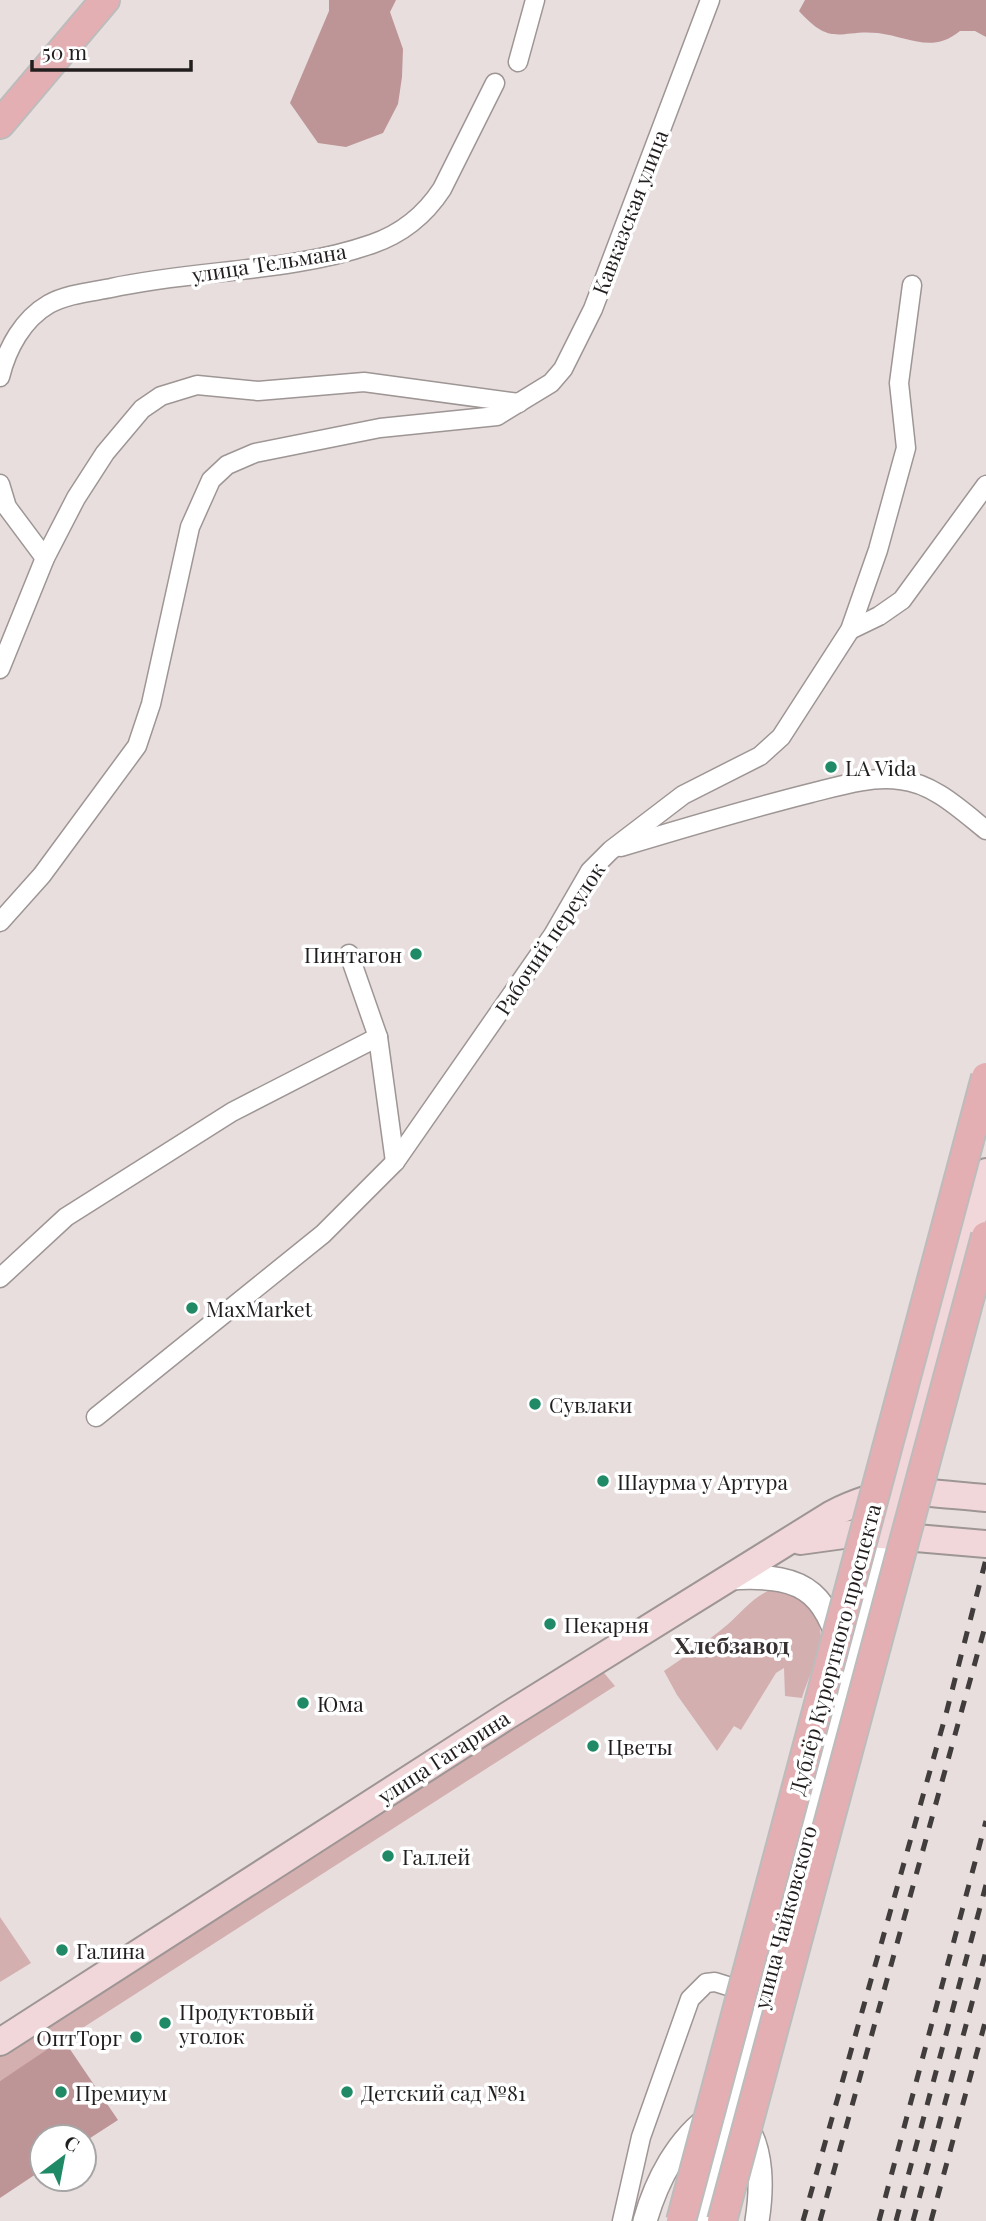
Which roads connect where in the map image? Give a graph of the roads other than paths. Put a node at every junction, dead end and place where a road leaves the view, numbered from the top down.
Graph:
1 (105, 0) edge
2 (535, 0) edge
3 (710, 0) edge
4 (517, 62) dead end
5 (495, 83) dead end
6 (3, 114) edge
7 (912, 285) dead end
8 (0, 377) edge
9 (519, 403) junction
10 (0, 484) edge
11 (986, 485) edge
12 (46, 558) junction
13 (850, 629) junction
14 (0, 669) edge
15 (986, 830) edge
16 (611, 850) junction
17 (0, 922) edge
18 (349, 954) dead end
19 (377, 1037) junction
20 (986, 1077) edge
21 (395, 1162) junction
22 (986, 1172) edge
23 (986, 1236) edge
24 (0, 1278) edge
25 (96, 1417) dead end
26 (897, 1491) junction
27 (986, 1498) edge
28 (884, 1534) junction
29 (788, 1543) junction
30 (986, 1544) edge
31 (730, 1578) junction
32 (846, 1676) junction
33 (763, 1997) junction
34 (0, 2042) edge
35 (734, 2098) junction
36 (622, 2221) edge
37 (645, 2221) edge
38 (681, 2221) edge
39 (701, 2221) edge
40 (722, 2221) edge
41 (757, 2221) edge

1 - 6 main road
2 - 4 street
3 - 9 street, Кавказская улица
5 - 8 street, улица Тельмана
7 - 13 street, Рабочий переулок
9 - 12 street
9 - 17 street, Кавказская улица
10 - 12 street
11 - 13 street
12 - 14 street
13 - 16 street, Рабочий переулок
15 - 16 street
16 - 21 street, Рабочий переулок
18 - 19 street
19 - 21 street
19 - 24 street
20 - 38 main road, Дублёр Курортного проспекта, bridge
21 - 25 street, Рабочий переулок
22 - 26 main road, улица Чайковского
23 - 40 main road, Дублёр Курортного проспекта, bridge
26 - 27 main road, улица Гагарина
26 - 28 main road, улица Чайковского
26 - 29 main road, улица Гагарина
28 - 29 main road
28 - 30 main road
28 - 32 street, улица Чайковского
29 - 31 main road, улица Гагарина
31 - 32 street
31 - 34 main road, улица Гагарина
32 - 33 street, улица Чайковского
33 - 35 street, улица Чайковского
33 - 36 street
35 - 37 street
35 - 39 street, улица Чайковского
35 - 41 street

